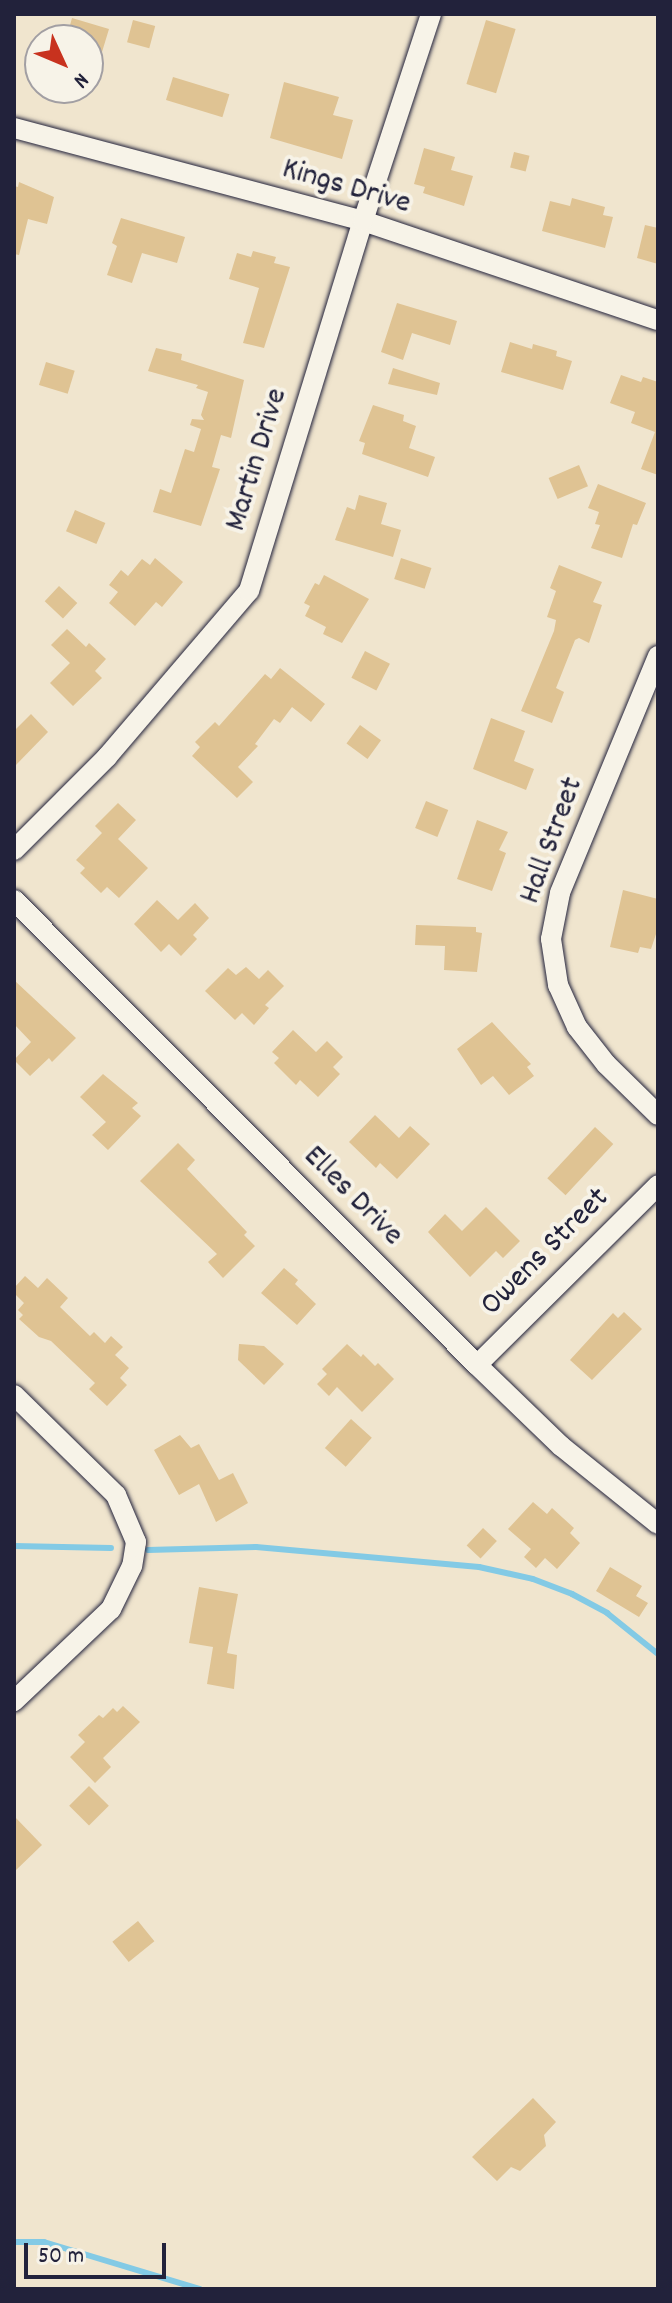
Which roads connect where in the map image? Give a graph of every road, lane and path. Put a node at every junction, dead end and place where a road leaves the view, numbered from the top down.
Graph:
1 (431, 14) edge
2 (14, 128) edge
3 (363, 221) junction
4 (658, 320) edge
5 (658, 656) edge
6 (14, 850) edge
7 (14, 900) edge
8 (658, 1115) edge
9 (658, 1185) edge
10 (477, 1365) junction
11 (14, 1395) edge
12 (658, 1524) edge
13 (14, 1701) edge

1 - 3 street, Martin Drive
2 - 3 street, Kings Drive
3 - 4 street, Kings Drive
3 - 6 street, Martin Drive
5 - 8 street, Hall Street
7 - 10 street, Elles Drive
9 - 10 street, Owens Street
10 - 12 street, Elles Drive
11 - 13 street

